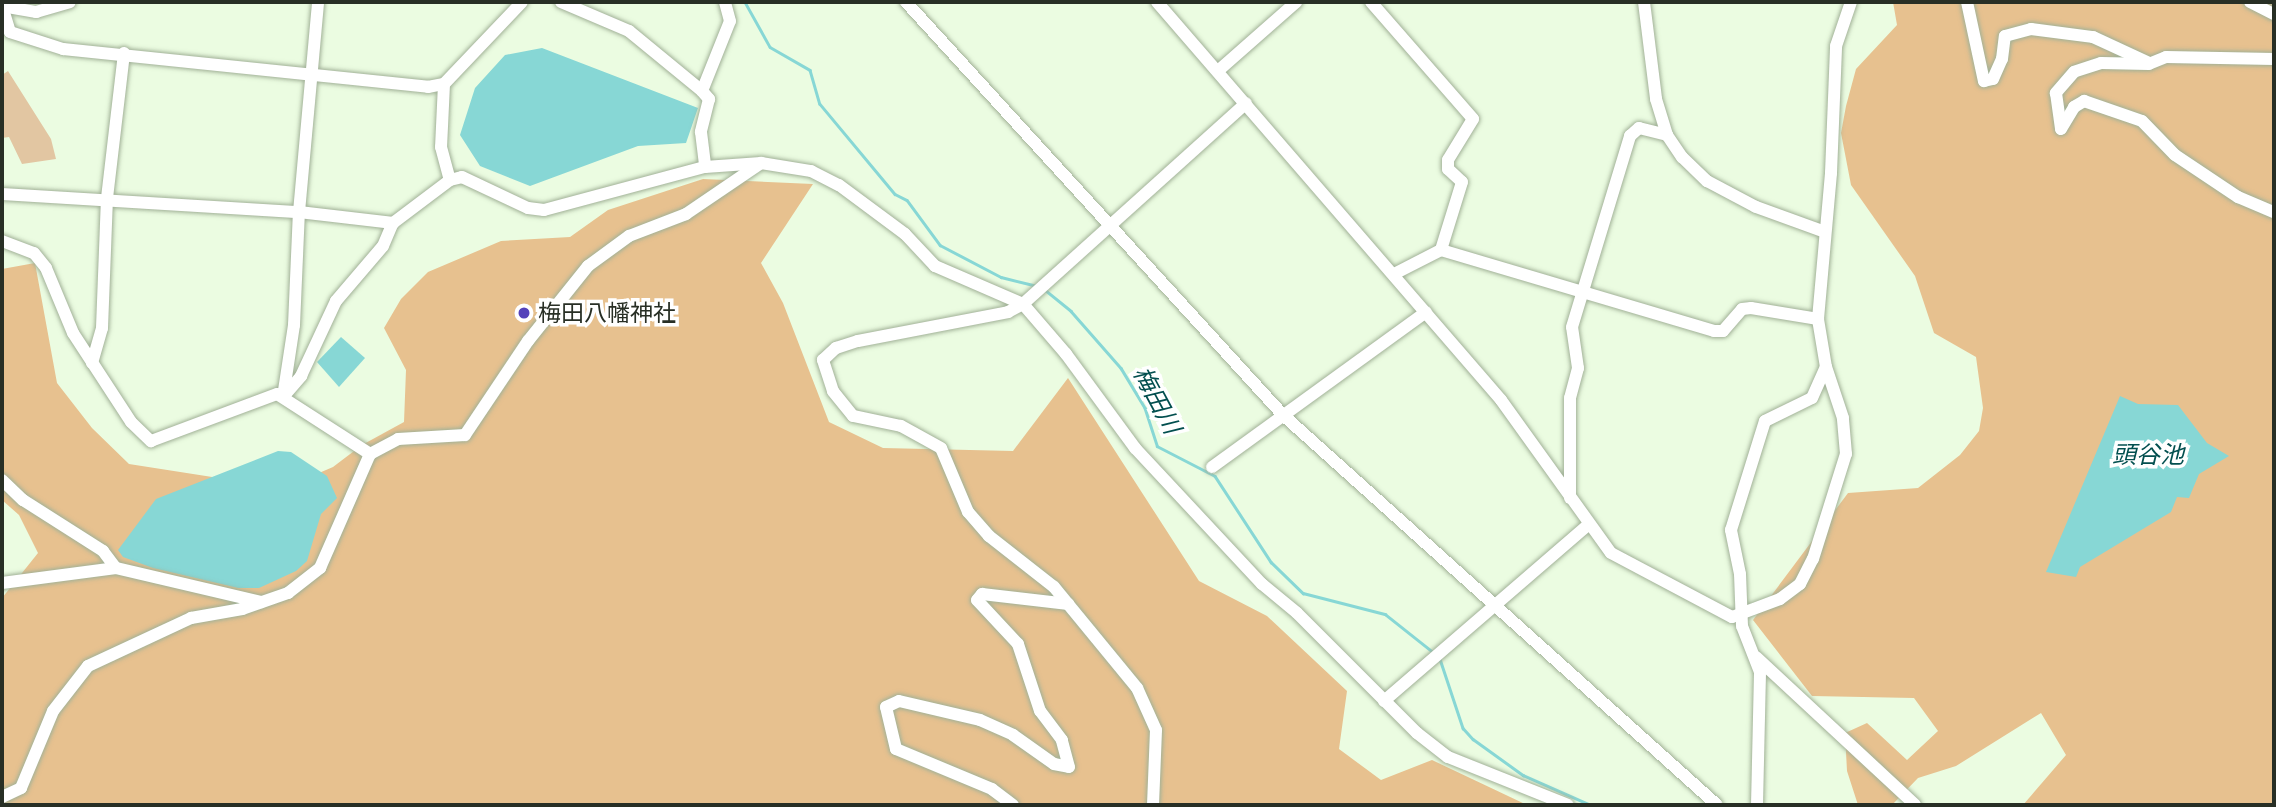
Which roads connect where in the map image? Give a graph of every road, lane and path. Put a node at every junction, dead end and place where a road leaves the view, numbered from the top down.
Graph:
1 (70, 2) edge
2 (318, 2) edge
3 (522, 2) edge
4 (561, 2) edge
5 (725, 2) edge
6 (906, 2) edge
7 (1157, 2) edge
8 (1296, 2) edge
9 (1371, 2) edge
10 (1644, 2) edge
11 (1851, 2) edge
12 (1967, 2) edge
13 (2250, 2) edge
14 (2, 6) edge
15 (2274, 14) edge
16 (124, 54) junction
17 (2274, 60) edge
18 (2149, 64) junction
19 (1219, 70) junction
20 (313, 72) junction
21 (444, 85) junction
22 (702, 91) junction
23 (1246, 103) junction
24 (1667, 135) junction
25 (761, 163) junction
26 (705, 166) junction
27 (450, 180) junction
28 (2, 194) edge
29 (107, 198) junction
30 (299, 212) junction
31 (2274, 212) edge
32 (393, 223) junction
33 (1110, 224) junction
34 (1825, 232) junction
35 (2, 241) edge
36 (1441, 250) junction
37 (1394, 274) junction
38 (1583, 293) junction
39 (1023, 304) junction
40 (1426, 312) junction
41 (1818, 319) junction
42 (92, 363) junction
43 (1826, 367) junction
44 (283, 397) junction
45 (1283, 415) junction
46 (370, 454) junction
47 (1212, 467) dead end
48 (2, 480) edge
49 (1570, 498) junction
50 (1588, 525) junction
51 (116, 568) junction
52 (2, 583) edge
53 (261, 602) junction
54 (1068, 604) junction
55 (1493, 606) junction
56 (1742, 615) junction
57 (1756, 657) junction
58 (1384, 701) junction
59 (2, 797) edge
60 (1013, 805) edge
61 (1153, 805) edge
62 (1568, 805) edge
63 (1717, 805) edge
64 (1757, 805) edge
65 (1916, 805) edge

1 - 14 street
2 - 20 street
3 - 21 street
4 - 22 street
5 - 22 street
6 - 33 street
7 - 19 street
8 - 19 street
9 - 36 street
10 - 24 street
11 - 34 street
12 - 18 street
13 - 15 street
14 - 16 street
16 - 20 street
16 - 29 street
17 - 18 street
18 - 31 street
19 - 23 street
20 - 21 street
20 - 30 street
21 - 27 street
22 - 26 street
23 - 33 street
23 - 37 street
24 - 34 street
24 - 38 street
25 - 26 street
25 - 39 street
25 - 46 street
26 - 27 street
27 - 32 street
28 - 29 street
29 - 30 street
29 - 42 street
30 - 32 street
30 - 44 street
32 - 44 street
33 - 39 street
33 - 45 street
34 - 41 street
35 - 42 street
36 - 37 street
36 - 38 street
37 - 40 street
38 - 41 street
38 - 49 street
39 - 54 street
39 - 58 street
40 - 45 street
40 - 49 street
41 - 43 street
42 - 44 street
43 - 56 street
43 - 56 street
44 - 46 street
45 - 47 street
45 - 55 street
46 - 53 street
48 - 51 street
49 - 50 street
50 - 55 street
50 - 56 street
51 - 52 street
51 - 53 street
53 - 59 street
54 - 60 street
54 - 61 street
55 - 58 street
55 - 63 street
56 - 57 street
57 - 64 street
57 - 65 street
58 - 62 street

